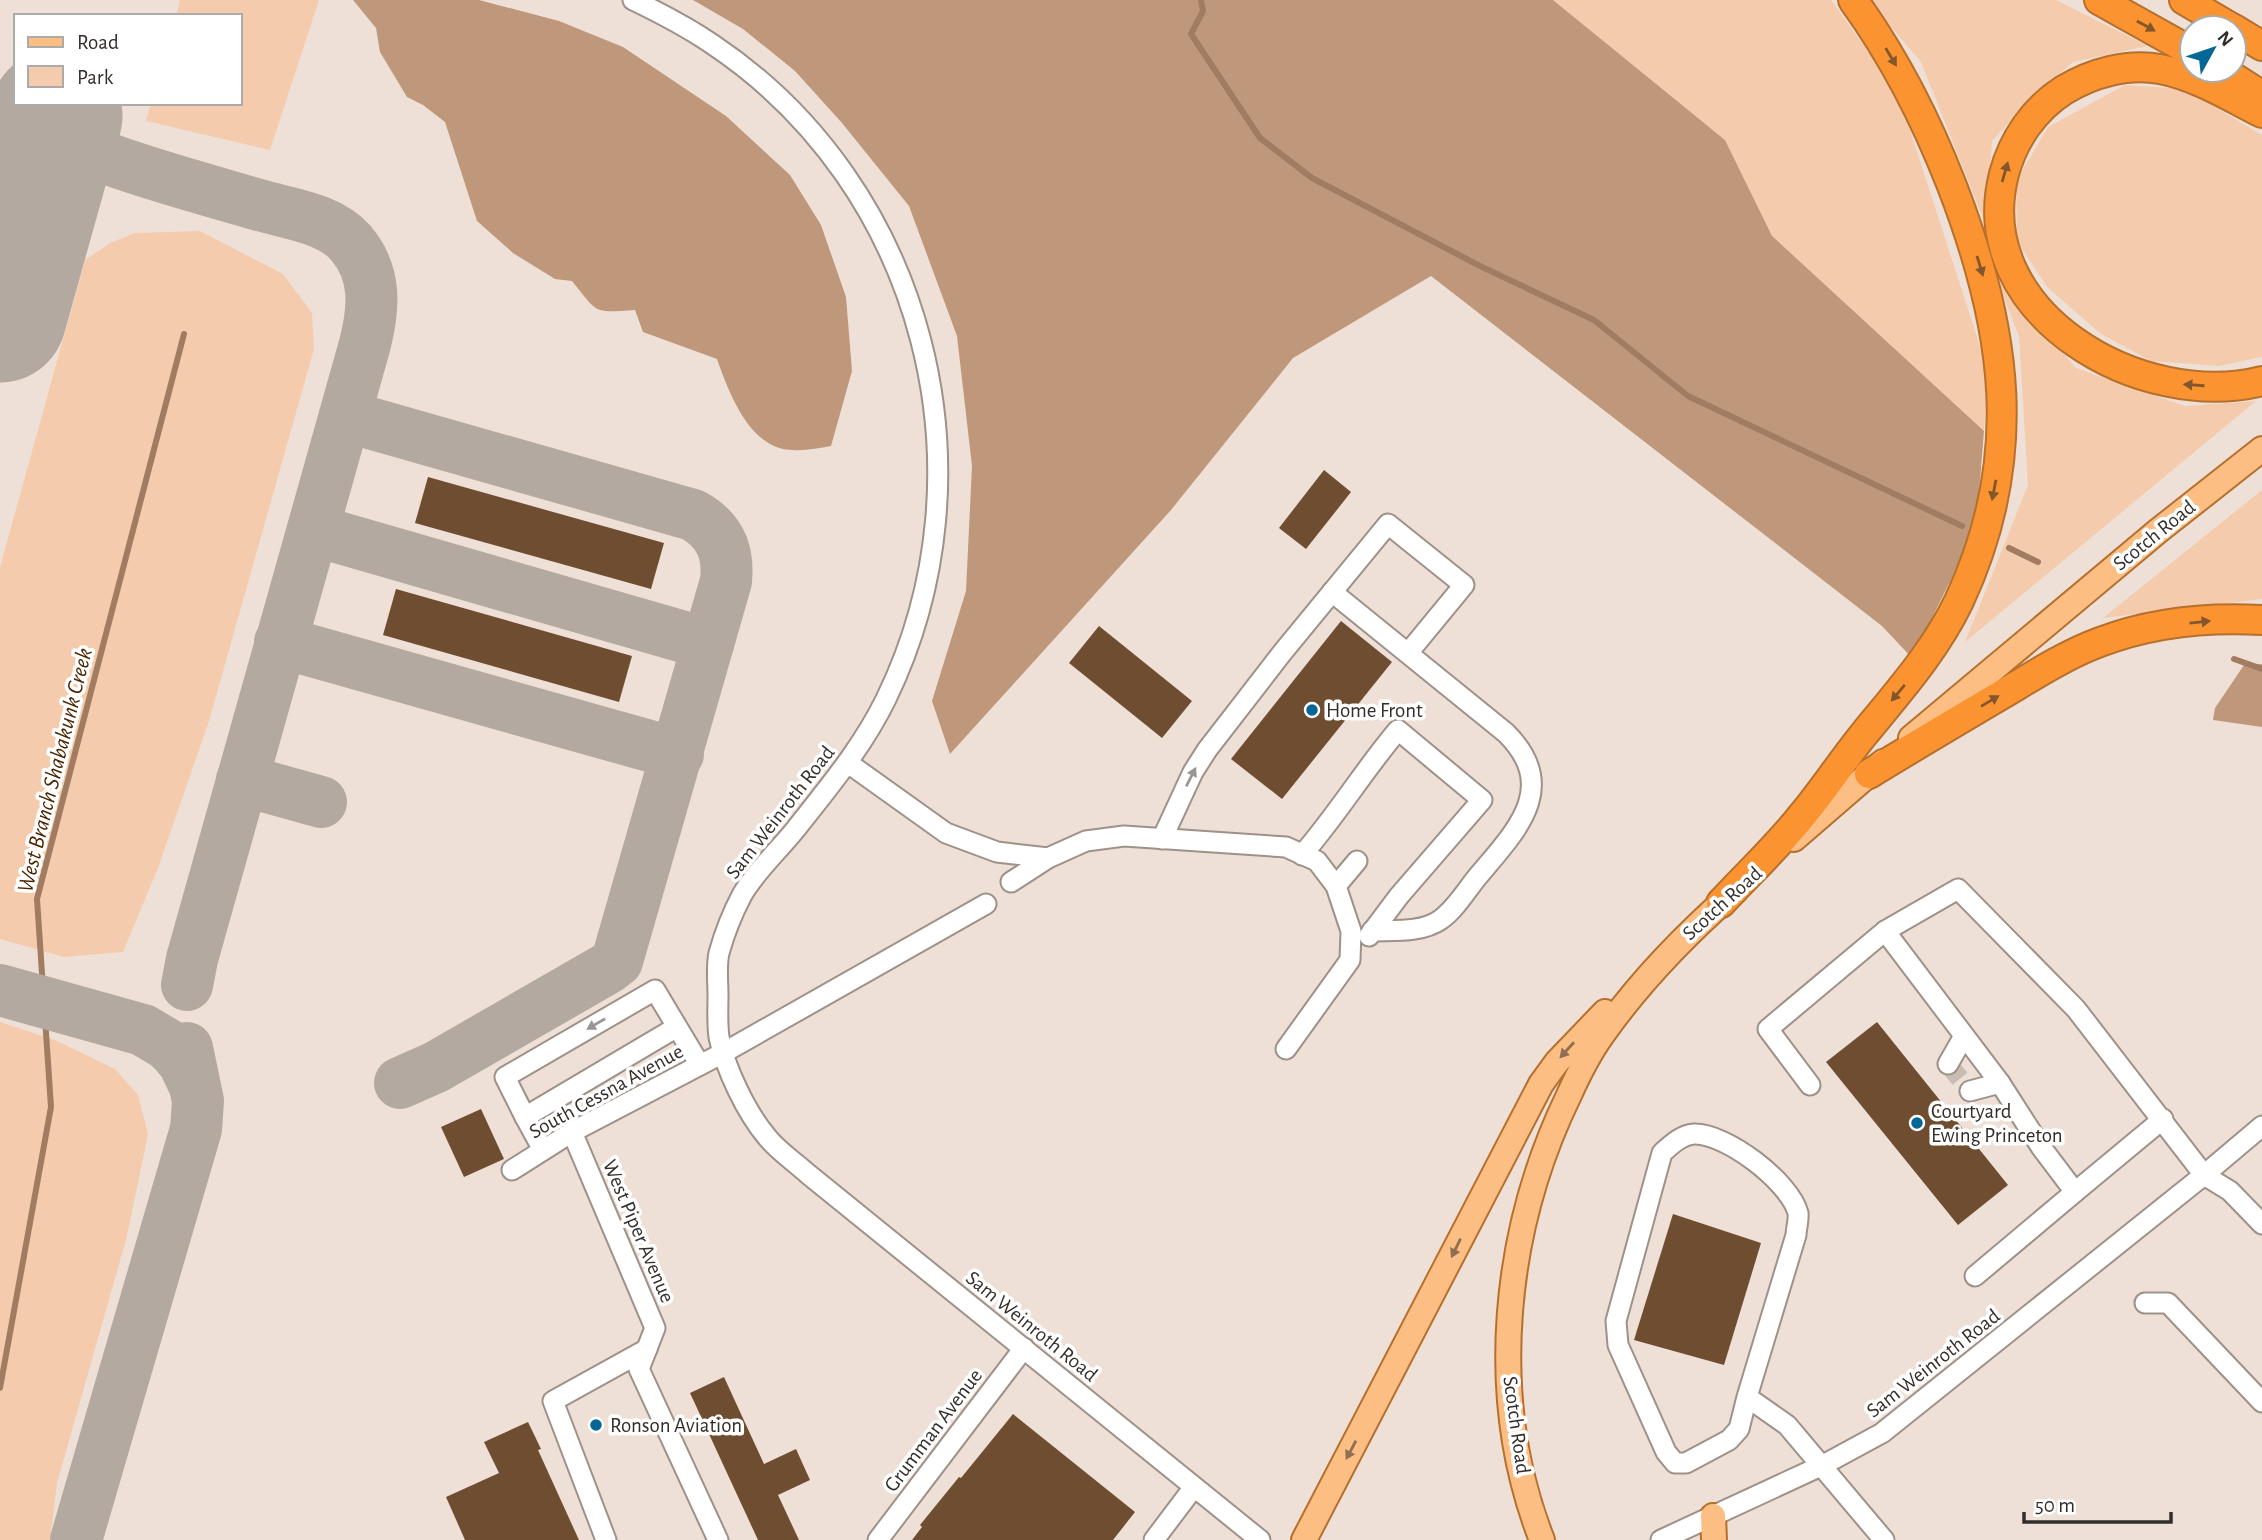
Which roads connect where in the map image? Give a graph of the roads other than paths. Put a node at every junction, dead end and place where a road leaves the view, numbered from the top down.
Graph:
1 (633, 0) edge
2 (1853, 0) edge
3 (2099, 0) edge
4 (2184, 0) edge
5 (2208, 14) edge
6 (2178, 44) edge
7 (2244, 84) edge
8 (2262, 95) edge
9 (2262, 113) edge
10 (2262, 381) edge
11 (2262, 449) edge
12 (1332, 592) junction
13 (2262, 620) edge
14 (1408, 653) junction
15 (848, 763) junction
16 (1869, 774) junction
17 (1162, 839) junction
18 (1303, 855) junction
19 (1048, 858) junction
20 (1357, 861) dead end
21 (1011, 882) dead end
22 (1336, 886) junction
23 (1721, 903) junction
24 (986, 904) dead end
25 (1885, 930) junction
26 (1372, 931) junction
27 (1350, 960) junction
28 (1652, 970) junction
29 (677, 1027) junction
30 (1964, 1036) junction
31 (1286, 1049) dead end
32 (723, 1053) junction
33 (1948, 1064) dead end
34 (700, 1065) junction
35 (2000, 1083) junction
36 (1810, 1085) dead end
37 (1970, 1091) dead end
38 (526, 1117) junction
39 (2163, 1119) junction
40 (2262, 1126) edge
41 (572, 1132) junction
42 (543, 1150) junction
43 (512, 1170) dead end
44 (2204, 1175) junction
45 (2075, 1192) junction
46 (2262, 1224) edge
47 (1975, 1276) dead end
48 (2145, 1303) dead end
49 (1024, 1348) junction
50 (646, 1349) junction
51 (1747, 1397) junction
52 (2262, 1402) edge
53 (1823, 1465) junction
54 (1194, 1487) junction
55 (1713, 1528) edge
56 (606, 1540) edge
57 (718, 1540) edge
58 (878, 1540) edge
59 (1154, 1540) edge
60 (1260, 1540) edge
61 (1304, 1540) edge
62 (1542, 1540) edge
63 (1661, 1540) edge
64 (1884, 1540) edge

1 - 15 street, Sam Weinroth Road
2 -> 23 highway
3 -> 6 highway
4 - 5 highway
7 - 8 highway
10 -> 9 highway
11 - 16 main road, Scotch Road
12 - 14 street
12 - 14 street
17 -> 12 street
16 -> 13 highway
14 - 26 street
15 - 19 street
15 - 32 street, Sam Weinroth Road
16 - 23 main road, Scotch Road
17 - 18 street
17 - 19 street
18 - 22 street
18 - 26 street
19 - 21 street
20 - 22 street
22 - 27 street
23 - 28 main road, Scotch Road
24 - 32 street, South Cessna Avenue
25 - 30 street
25 - 36 street
25 - 39 street
26 - 27 street
27 - 31 street
28 -> 61 main road
28 - 62 main road, Scotch Road
29 - 34 street
29 - 38 street
29 -> 38 street
30 - 33 street
30 - 35 street
32 - 34 street, South Cessna Avenue
32 - 49 street, Sam Weinroth Road
34 - 41 street, South Cessna Avenue
35 - 37 street
35 - 45 street
38 - 42 street
39 - 44 street
39 - 45 street
40 - 44 street, Sam Weinroth Road
41 - 42 street, South Cessna Avenue
41 - 50 street, West Piper Avenue
42 - 43 street, South Cessna Avenue
44 - 46 street
44 - 53 street, Sam Weinroth Road
45 - 47 street
48 - 52 street
49 - 54 street, Sam Weinroth Road
49 - 58 street, Grumman Avenue
50 - 56 street
50 - 57 street, West Piper Avenue
51 - 51 street
51 - 53 street
53 - 55 street, Sam Weinroth Road
53 - 64 street
54 - 59 street
54 - 60 street, Sam Weinroth Road
55 - 63 street, Sam Weinroth Road

